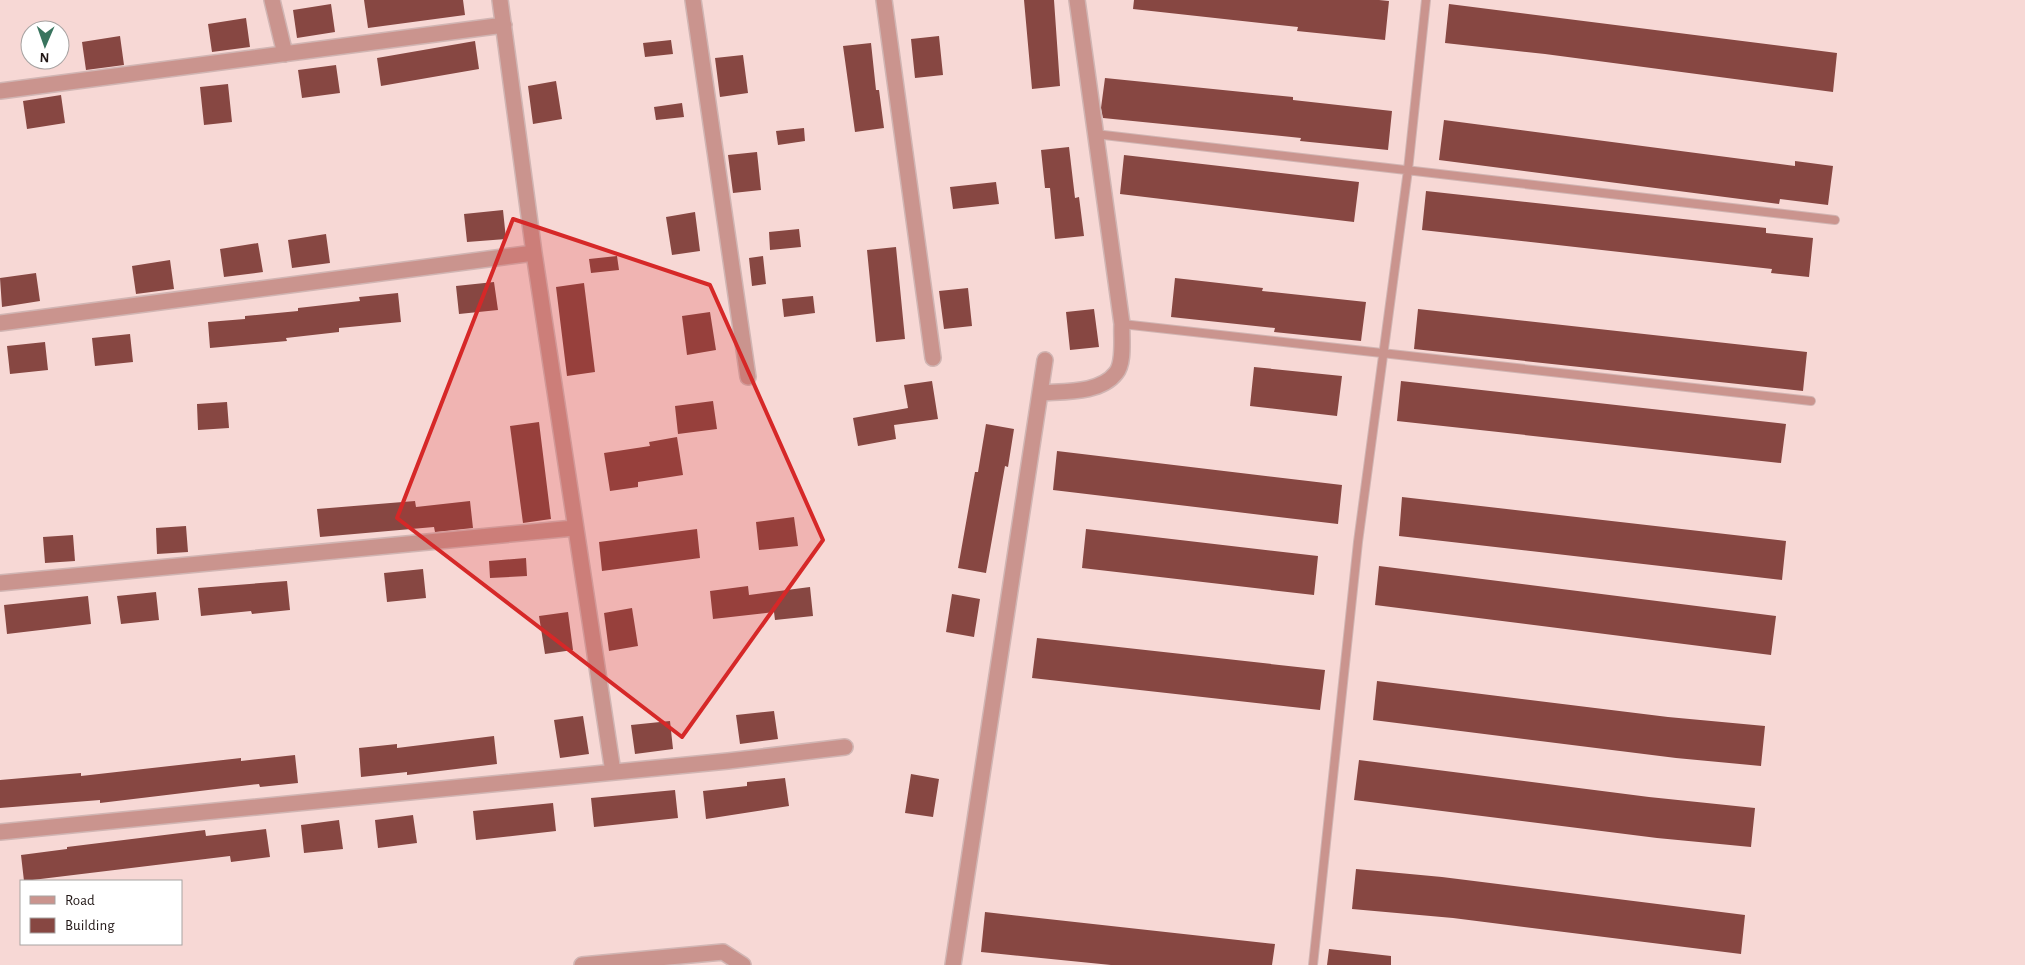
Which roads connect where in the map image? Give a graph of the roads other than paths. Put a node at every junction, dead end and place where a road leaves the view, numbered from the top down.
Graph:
1 (272, 0) edge
2 (500, 0) edge
3 (693, 0) edge
4 (884, 0) edge
5 (1077, 0) edge
6 (1426, 0) edge
7 (504, 25) junction
8 (285, 54) junction
9 (0, 92) edge
10 (1095, 134) junction
11 (1408, 170) junction
12 (1835, 220) dead end
13 (534, 254) junction
14 (0, 323) edge
15 (1122, 324) junction
16 (1384, 354) junction
17 (933, 358) dead end
18 (1044, 360) dead end
19 (748, 378) dead end
20 (1040, 393) junction
21 (1812, 401) dead end
22 (574, 528) junction
23 (0, 583) edge
24 (845, 747) dead end
25 (613, 772) junction
26 (0, 832) edge
27 (582, 965) edge
28 (744, 965) edge
29 (953, 965) edge
30 (1313, 965) edge

1 - 8 street
2 - 7 street
3 - 19 street
4 - 17 street
5 - 10 street
6 - 11 lane
7 - 8 street
7 - 13 street
8 - 9 street
10 - 11 lane
10 - 15 street
11 - 12 lane
11 - 16 lane
13 - 14 street
13 - 22 street
15 - 16 lane
15 - 20 street
16 - 21 lane
16 - 30 lane
18 - 20 street
20 - 29 street
22 - 23 street
22 - 25 street
24 - 25 street
25 - 26 street
27 - 28 street

